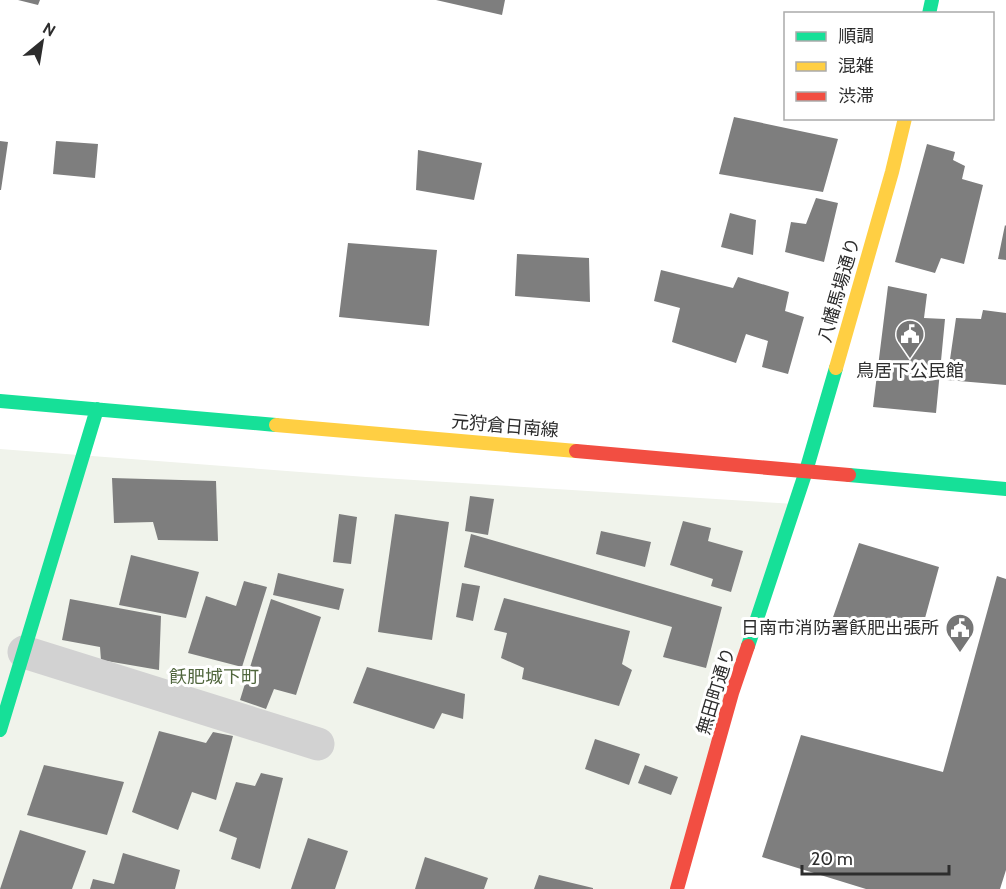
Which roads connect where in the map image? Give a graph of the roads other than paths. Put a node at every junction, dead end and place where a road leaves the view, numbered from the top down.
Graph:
1 (905, 120) edge
2 (0, 401) edge
3 (97, 409) junction
4 (806, 471) junction
5 (1006, 489) edge
6 (24, 652) junction
7 (0, 730) edge
8 (318, 744) dead end
9 (677, 889) edge

1 - 4 street, 八幡馬場通り
2 - 3 street, 元狩倉日南線
3 - 4 street, 元狩倉日南線
3 - 6 street
4 - 5 street, 元狩倉日南線
4 - 9 street, 無田町通り
6 - 7 street
6 - 8 street

